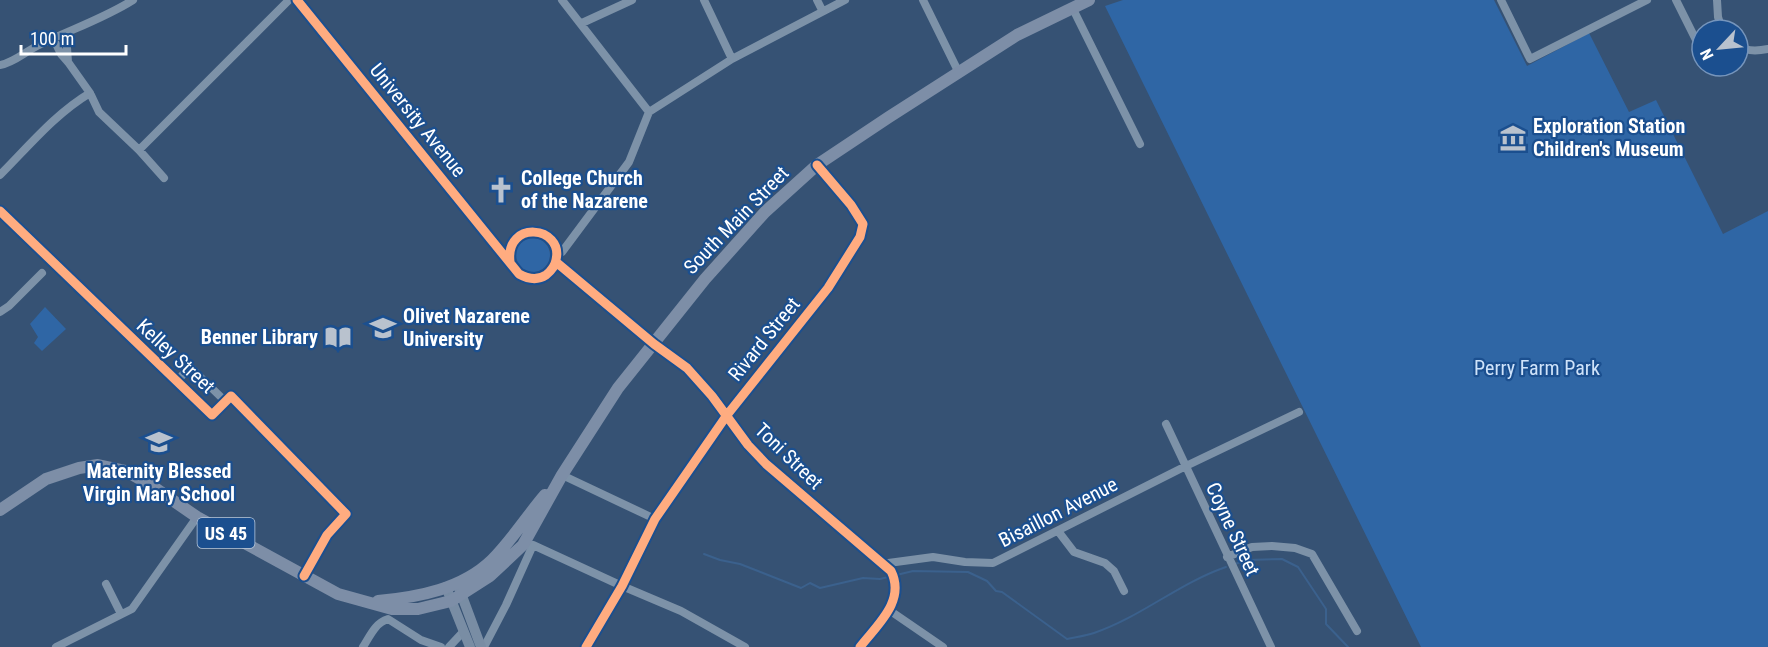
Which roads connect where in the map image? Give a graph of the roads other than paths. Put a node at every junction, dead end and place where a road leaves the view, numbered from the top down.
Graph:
1 (133, 0) edge
2 (289, 0) edge
3 (297, 0) edge
4 (562, 0) edge
5 (632, 0) edge
6 (704, 0) edge
7 (817, 0) edge
8 (845, 0) edge
9 (923, 0) edge
10 (1089, 0) edge
11 (1502, 0) edge
12 (1647, 0) edge
13 (1676, 0) edge
14 (1717, 0) edge
15 (1072, 7) junction
16 (822, 10) junction
17 (1718, 18) edge
18 (582, 23) junction
19 (1690, 28) edge
20 (66, 33) junction
21 (53, 38) junction
22 (1768, 49) edge
23 (1750, 50) edge
24 (732, 59) junction
25 (68, 62) junction
26 (0, 65) edge
27 (959, 74) junction
28 (90, 93) junction
29 (649, 112) junction
30 (1140, 144) dead end
31 (139, 150) junction
32 (817, 165) junction
33 (0, 175) edge
34 (164, 178) dead end
35 (0, 211) edge
36 (556, 258) junction
37 (510, 262) junction
38 (42, 273) dead end
39 (0, 312) edge
40 (654, 344) junction
41 (177, 381) junction
42 (225, 401) junction
43 (1299, 412) dead end
44 (727, 415) junction
45 (1166, 424) dead end
46 (1186, 466) junction
47 (562, 475) junction
48 (0, 510) edge
49 (197, 517) junction
50 (655, 519) junction
51 (1058, 531) junction
52 (528, 545) junction
53 (1227, 557) junction
54 (881, 564) junction
55 (304, 576) junction
56 (106, 584) dead end
57 (622, 586) junction
58 (454, 591) junction
59 (1124, 591) dead end
60 (889, 610) junction
61 (121, 614) junction
62 (1357, 631) dead end
63 (463, 632) junction
64 (69, 644) edge
65 (56, 647) edge
66 (363, 647) edge
67 (441, 647) edge
68 (449, 647) edge
69 (470, 647) edge
70 (483, 647) edge
71 (586, 647) edge
72 (745, 647) edge
73 (860, 647) edge
74 (943, 647) edge
75 (1271, 647) edge

1 - 20 street
2 - 31 street
3 - 37 street, University Avenue
4 - 18 street
5 - 18 street
6 - 24 street
7 - 16 street
8 - 16 street
9 - 27 street
10 - 15 main road, South Main Street / US 45
11 - 12 street
13 - 19 street
14 - 17 street
15 - 27 main road, South Main Street / US 45
15 - 30 street
16 - 24 street
18 - 29 street
20 - 21 street
20 - 25 street
21 - 25 street
21 - 26 street
22 - 23 street
24 - 29 street
25 - 28 street
27 - 32 main road, South Main Street / US 45
28 - 31 street
28 - 33 street
29 - 36 street
31 - 34 street
32 - 40 main road, South Main Street / US 45
32 - 44 street, Rivard Street
35 - 41 street, Kelley Street
36 - 37 street, University Avenue
36 - 37 street
36 - 40 street
38 - 39 street
40 - 44 street, Toni Street
40 - 47 main road, South Main Street / US 45
41 - 42 street, Kelley Street
41 - 42 street, Kelley Street
42 - 55 street, Kelley Street
43 - 46 street, Bisaillon Avenue
44 - 50 street, Rivard Street
44 - 54 street, Toni Street
45 - 46 street, Coyne Street
46 - 51 street, Bisaillon Avenue
46 - 53 street, Coyne Street
47 - 50 street
47 - 52 main road, South Main Street / US 45
47 - 58 main road, South Main Street / US 45
48 - 49 main road, US 45
49 - 55 main road, US 45
49 - 61 street
50 - 57 street, Rivard Street
51 - 54 street, Bisaillon Avenue
51 - 59 street
52 - 57 street
52 - 58 main road, South Main Street / US 45
52 - 70 street, South Main Street
53 - 62 street
53 - 75 street, Coyne Street
54 - 60 street
55 - 58 main road, US 45
56 - 61 street
57 - 71 street, Rivard Street
57 - 72 street
58 - 63 main road
58 - 70 main road
60 - 73 street
60 - 74 street
61 - 64 street
63 - 68 street
63 - 69 main road
64 - 65 street
66 - 67 street

